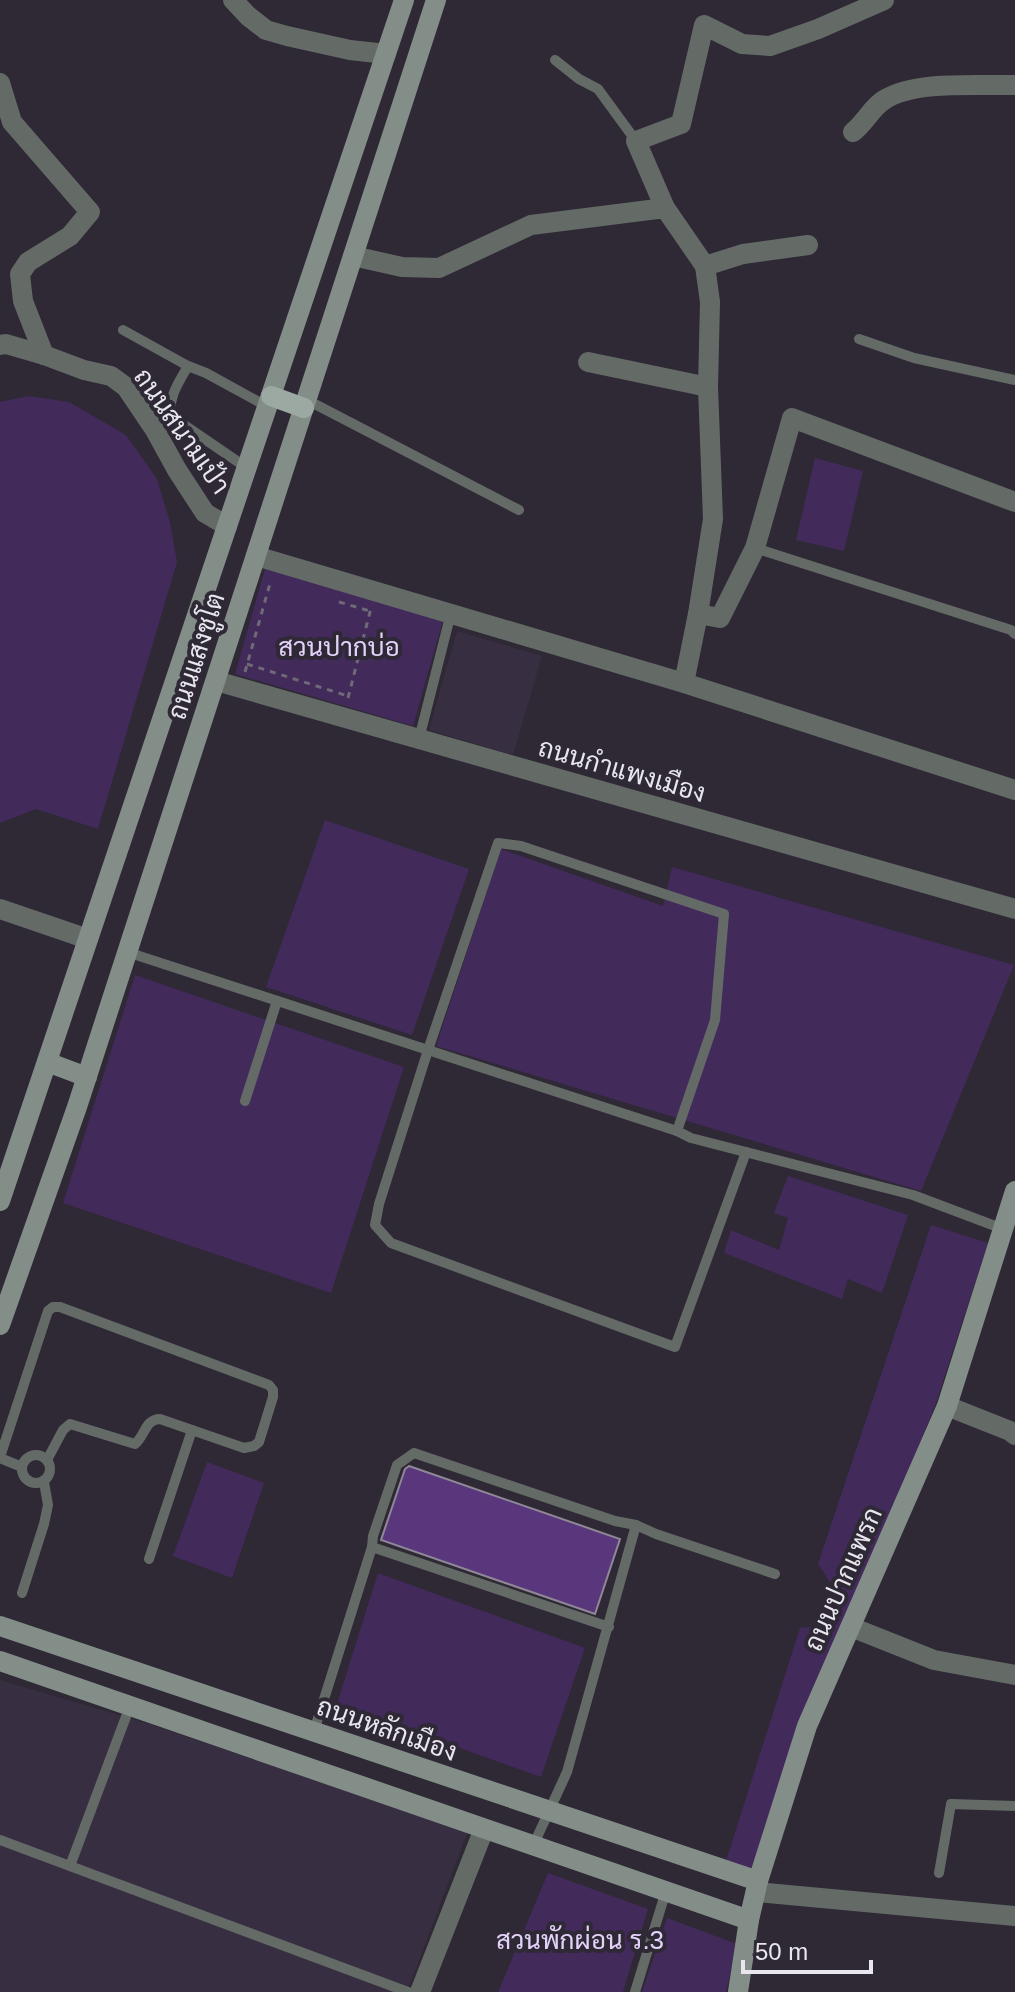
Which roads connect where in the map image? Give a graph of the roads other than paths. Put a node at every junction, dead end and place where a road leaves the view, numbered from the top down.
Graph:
1 (233, 0) edge
2 (404, 0) edge
3 (436, 0) edge
4 (884, 0) edge
5 (386, 54) junction
6 (555, 60) dead end
7 (0, 83) edge
8 (1015, 85) edge
9 (853, 132) dead end
10 (636, 141) junction
11 (665, 208) junction
12 (808, 245) dead end
13 (353, 256) junction
14 (705, 266) junction
15 (123, 330) dead end
16 (859, 339) dead end
17 (0, 345) edge
18 (44, 355) junction
19 (588, 362) dead end
20 (188, 366) junction
21 (1015, 380) edge
22 (708, 387) junction
23 (269, 401) junction
24 (305, 404) junction
25 (247, 468) junction
26 (1015, 502) edge
27 (519, 510) dead end
28 (227, 526) junction
29 (755, 548) junction
30 (266, 558) junction
31 (451, 613) junction
32 (698, 614) junction
33 (1014, 629) edge
34 (216, 681) junction
35 (684, 683) junction
36 (419, 739) junction
37 (1015, 790) edge
38 (0, 909) edge
39 (1015, 909) edge
40 (88, 939) junction
41 (127, 952) junction
42 (277, 1001) junction
43 (428, 1050) junction
44 (47, 1062) junction
45 (87, 1077) junction
46 (245, 1101) dead end
47 (677, 1131) junction
48 (746, 1152) junction
49 (1015, 1191) edge
50 (0, 1201) edge
51 (1003, 1229) junction
52 (5, 1297) edge
53 (0, 1325) edge
54 (947, 1406) junction
55 (192, 1430) junction
56 (1015, 1435) edge
57 (0, 1457) edge
58 (47, 1460) junction
59 (22, 1467) junction
60 (44, 1482) junction
61 (636, 1525) junction
62 (372, 1547) junction
63 (149, 1559) dead end
64 (775, 1574) dead end
65 (22, 1593) dead end
66 (0, 1626) edge
67 (609, 1627) junction
68 (851, 1627) junction
69 (0, 1661) edge
70 (1015, 1675) edge
71 (130, 1706) junction
72 (314, 1731) junction
73 (1015, 1806) edge
74 (549, 1810) junction
75 (484, 1829) junction
76 (0, 1840) edge
77 (533, 1846) junction
78 (70, 1866) junction
79 (939, 1873) dead end
80 (757, 1886) junction
81 (666, 1891) junction
82 (1015, 1916) edge
83 (749, 1920) junction
84 (408, 1992) edge
85 (420, 1992) edge
86 (635, 1992) edge
87 (738, 1992) edge

1 - 5 street
2 - 5 main road, ถนนแสงชูโต
3 - 13 main road, ถนนแสงชูโต
4 - 10 street
5 - 23 main road, ถนนแสงชูโต
6 - 10 lane
7 - 18 street
8 - 9 street
10 - 11 street
11 - 13 street
11 - 14 street
12 - 14 street
13 - 24 main road, ถนนแสงชูโต
14 - 22 street
15 - 20 lane
16 - 21 lane
17 - 18 street, ถนนสนามเป้า
18 - 28 street, ถนนสนามเป้า
19 - 22 street
20 - 23 lane
20 - 25 lane
22 - 32 street
23 - 24 main road
23 - 25 main road, ถนนแสงชูโต
24 - 27 lane
24 - 30 main road, ถนนแสงชูโต
25 - 28 main road, ถนนแสงชูโต
26 - 29 street
28 - 40 main road, ถนนแสงชูโต
29 - 32 street
29 - 33 lane
30 - 31 street
30 - 34 main road, ถนนแสงชูโต
31 - 35 street
31 - 36 lane
32 - 35 street
34 - 36 street, ถนนกำแพงเมือง
34 - 41 main road, ถนนแสงชูโต
35 - 37 street
36 - 39 street, ถนนกำแพงเมือง
38 - 40 street
40 - 44 main road, ถนนแสงชูโต
41 - 42 lane
41 - 45 main road, ถนนแสงชูโต
42 - 43 lane
42 - 46 lane
43 - 47 lane
43 - 47 lane
43 - 48 lane
44 - 45 main road
44 - 50 main road, ถนนแสงชูโต
45 - 52 main road, ถนนแสงชูโต
47 - 48 lane
48 - 51 lane
49 - 51 main road, ถนนปากแพรก
51 - 54 main road, ถนนปากแพรก
52 - 53 main road, ถนนแสงชูโต
54 - 56 street
54 - 68 main road, ถนนปากแพรก
55 - 57 lane
55 - 58 lane
55 - 63 lane
57 - 59 lane
58 - 59 lane
58 - 60 lane
59 - 60 lane
60 - 65 lane
61 - 62 lane
61 - 64 lane
61 - 67 lane
62 - 67 lane
62 - 72 lane
66 - 72 main road, ถนนหลักเมือง
67 - 74 lane
68 - 70 street
68 - 80 main road, ถนนปากแพรก
69 - 71 main road
71 - 75 main road
71 - 78 lane
72 - 74 main road, ถนนหลักเมือง
73 - 79 lane
74 - 77 lane
74 - 80 main road, ถนนหลักเมือง
75 - 77 main road
75 - 85 street
76 - 78 lane
77 - 81 main road
78 - 84 lane
80 - 82 street
80 - 83 main road, ถนนปากแพรก
81 - 83 main road
81 - 86 lane
83 - 87 main road, ถนนปากแพรก

